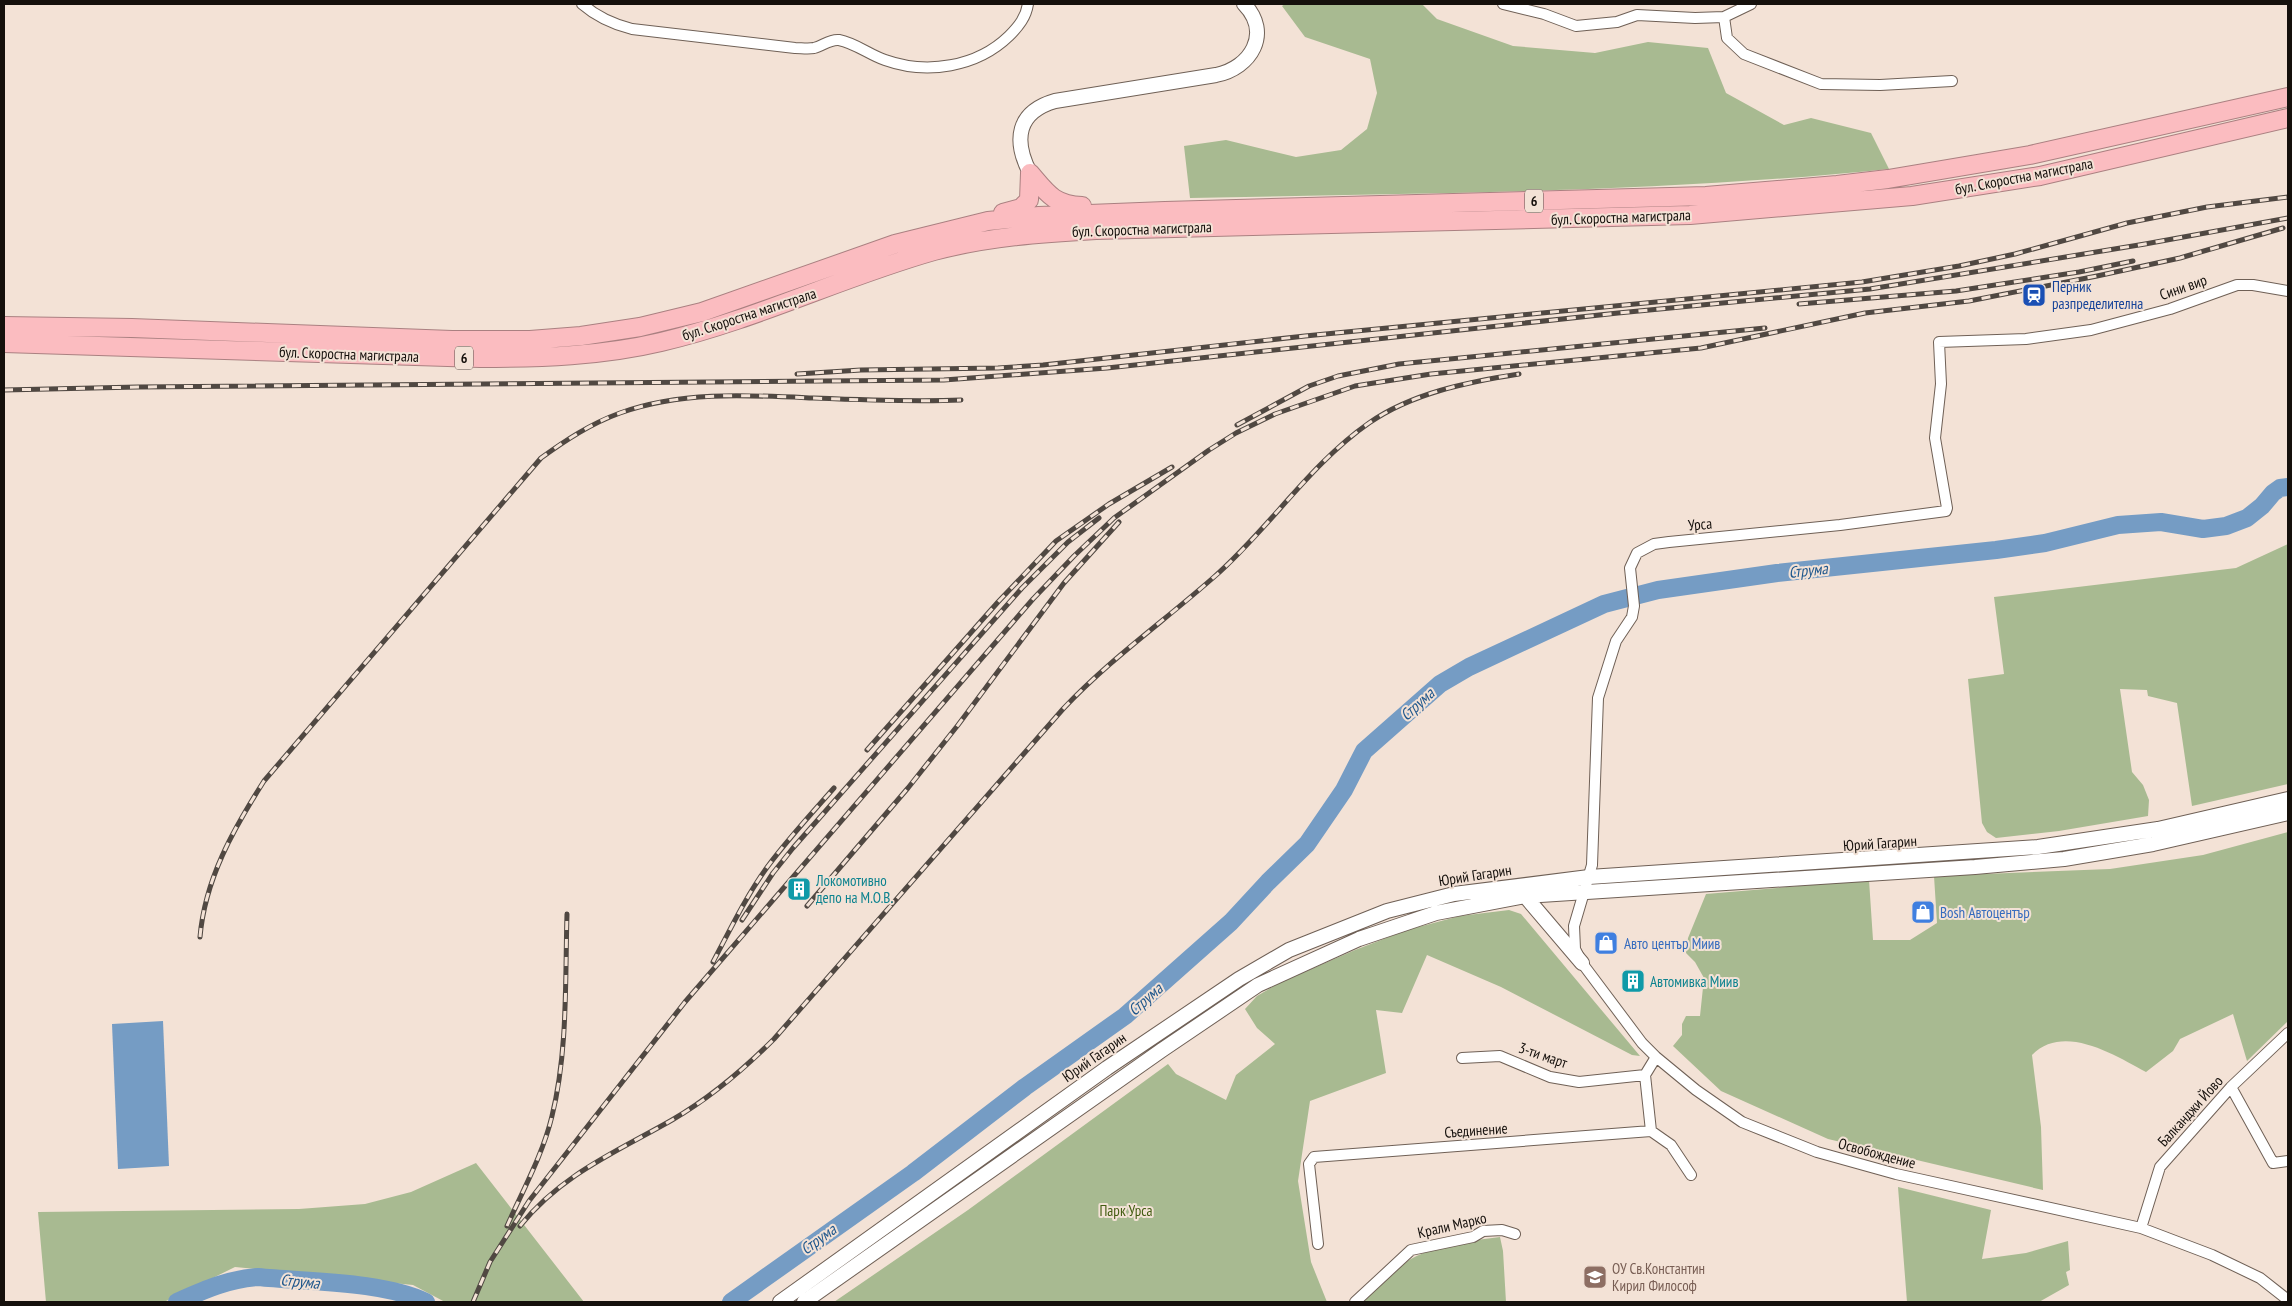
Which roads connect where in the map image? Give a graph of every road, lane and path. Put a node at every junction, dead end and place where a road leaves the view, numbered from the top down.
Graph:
1 (582, 4) edge
2 (1028, 4) edge
3 (1244, 4) edge
4 (1503, 4) edge
5 (1751, 4) edge
6 (1724, 17) junction
7 (1952, 81) dead end
8 (2288, 97) edge
9 (2288, 118) edge
10 (1030, 173) junction
11 (1165, 211) junction
12 (963, 226) junction
13 (2288, 291) edge
14 (4, 326) edge
15 (1939, 342) joint
16 (4, 343) edge
17 (2288, 799) edge
18 (2288, 813) edge
19 (1589, 877) junction
20 (1583, 892) junction
21 (1525, 896) junction
22 (1582, 963) junction
23 (2288, 1033) edge
24 (1656, 1057) junction
25 (1462, 1058) dead end
26 (1645, 1075) junction
27 (2231, 1087) junction
28 (1651, 1131) junction
29 (2288, 1161) edge
30 (1691, 1175) dead end
31 (2141, 1228) junction
32 (1514, 1234) dead end
33 (1318, 1244) dead end
34 (2288, 1300) edge
35 (780, 1302) edge
36 (804, 1302) edge
37 (1356, 1302) edge

1 - 2 street
3 - 10 street
4 - 6 street
5 - 6 street
6 - 7 street
8 - 11 highway, бул. Скоростна магистрала / 6
9 - 16 highway, бул. Скоростна магистрала / 6
10 - 11 highway
10 - 12 highway
11 - 12 highway, бул. Скоростна магистрала / 6
12 - 14 highway, бул. Скоростна магистрала / 6
13 - 15 street, Сини вир
15 - 19 street, Урса
17 - 19 street, Юрий Гагарин
18 - 20 street, Юрий Гагарин
19 - 20 street, Урса
19 - 35 street, Юрий Гагарин
20 - 21 street, Юрий Гагарин
20 - 22 street, Освобождение
21 - 22 street
21 - 36 street, Юрий Гагарин
22 - 24 street, Освобождение
23 - 27 street, Балканджи Йово
24 - 26 street
24 - 31 street, Освобождение
25 - 26 street, 3-ти март
26 - 28 street
27 - 29 street
27 - 31 street, Балканджи Йово
28 - 30 street
28 - 33 street, Съединение
31 - 34 street, Освобождение
32 - 37 street, Крали Марко

